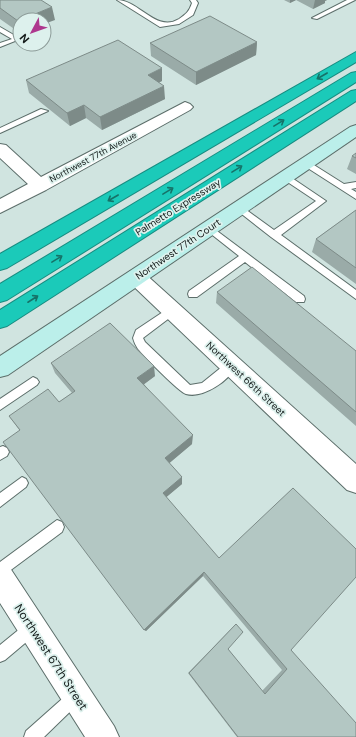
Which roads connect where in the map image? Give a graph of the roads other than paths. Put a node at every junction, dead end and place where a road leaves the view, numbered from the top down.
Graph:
1 (120, 0) edge
2 (193, 0) edge
3 (352, 0) edge
4 (315, 18) dead end
5 (0, 29) edge
6 (356, 43) edge
7 (0, 45) edge
8 (356, 56) edge
9 (356, 76) edge
10 (356, 94) edge
11 (185, 107) dead end
12 (44, 111) dead end
13 (356, 130) edge
14 (0, 131) edge
15 (0, 149) edge
16 (306, 164) junction
17 (286, 177) junction
18 (356, 185) edge
19 (40, 186) junction
20 (342, 187) junction
21 (356, 196) edge
22 (0, 208) edge
23 (238, 208) junction
24 (208, 228) junction
25 (274, 235) junction
26 (0, 246) edge
27 (245, 257) junction
28 (0, 263) edge
29 (136, 277) junction
30 (0, 294) edge
31 (193, 294) dead end
32 (356, 295) edge
33 (300, 299) dead end
34 (172, 310) junction
35 (0, 320) edge
36 (232, 365) junction
37 (0, 368) edge
38 (33, 382) dead end
39 (0, 405) edge
40 (356, 481) edge
41 (22, 483) edge
42 (0, 500) edge
43 (57, 527) edge
44 (0, 571) edge
45 (0, 578) edge
46 (32, 628) junction
47 (0, 656) edge
48 (76, 696) junction
49 (32, 737) edge
50 (103, 737) edge

1 - 2 lane
3 - 4 lane
5 - 7 lane
6 - 26 highway
8 -> 28 highway
30 -> 9 highway
35 -> 10 highway, Palmetto Expressway
11 - 19 street, Northwest 77th Avenue
12 - 14 lane
13 - 16 street, Northwest 77th Court
15 - 19 street
16 - 17 street, Northwest 77th Court
16 - 20 lane
17 - 23 street, Northwest 77th Court
17 - 25 lane
18 - 20 lane
19 - 22 street, Northwest 77th Avenue
20 - 21 lane
23 - 24 street, Northwest 77th Court
23 - 25 lane
24 - 27 lane
24 - 29 street, Northwest 77th Court
25 - 32 lane
27 - 31 lane
27 - 33 lane
29 - 34 street, Northwest 66th Street
29 - 37 street, Northwest 77th Court
34 - 36 street, Northwest 66th Street
34 - 36 lane
36 - 40 street, Northwest 66th Street
38 - 39 lane
41 - 42 lane
43 - 44 lane
45 - 46 street, Northwest 67th Street
46 - 47 lane
46 - 48 street, Northwest 67th Street
48 - 49 lane
48 - 50 street, Northwest 67th Street

